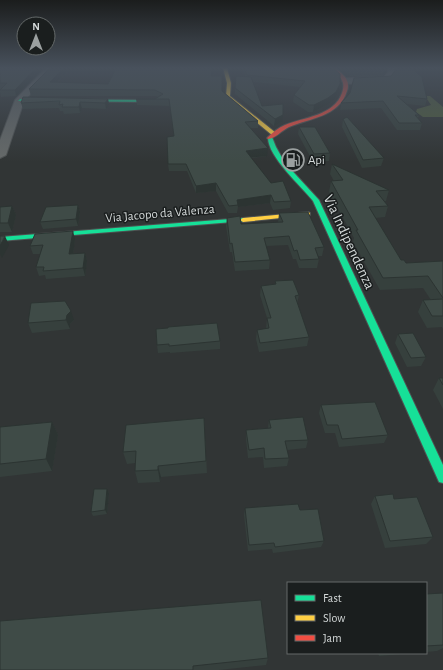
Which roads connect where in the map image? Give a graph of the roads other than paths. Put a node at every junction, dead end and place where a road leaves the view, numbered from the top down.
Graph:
1 (232, 99) edge
2 (341, 99) edge
3 (20, 100) joint
4 (156, 101) edge
5 (274, 134) junction
6 (0, 155) edge
7 (321, 212) junction
8 (0, 239) edge
9 (443, 478) edge

1 - 5 main road
2 - 5 main road
3 - 4 main road
3 - 6 street
5 - 7 main road, Via Indipendenza
7 - 8 main road, Via Jacopo da Valenza
7 - 9 main road, Via Indipendenza

